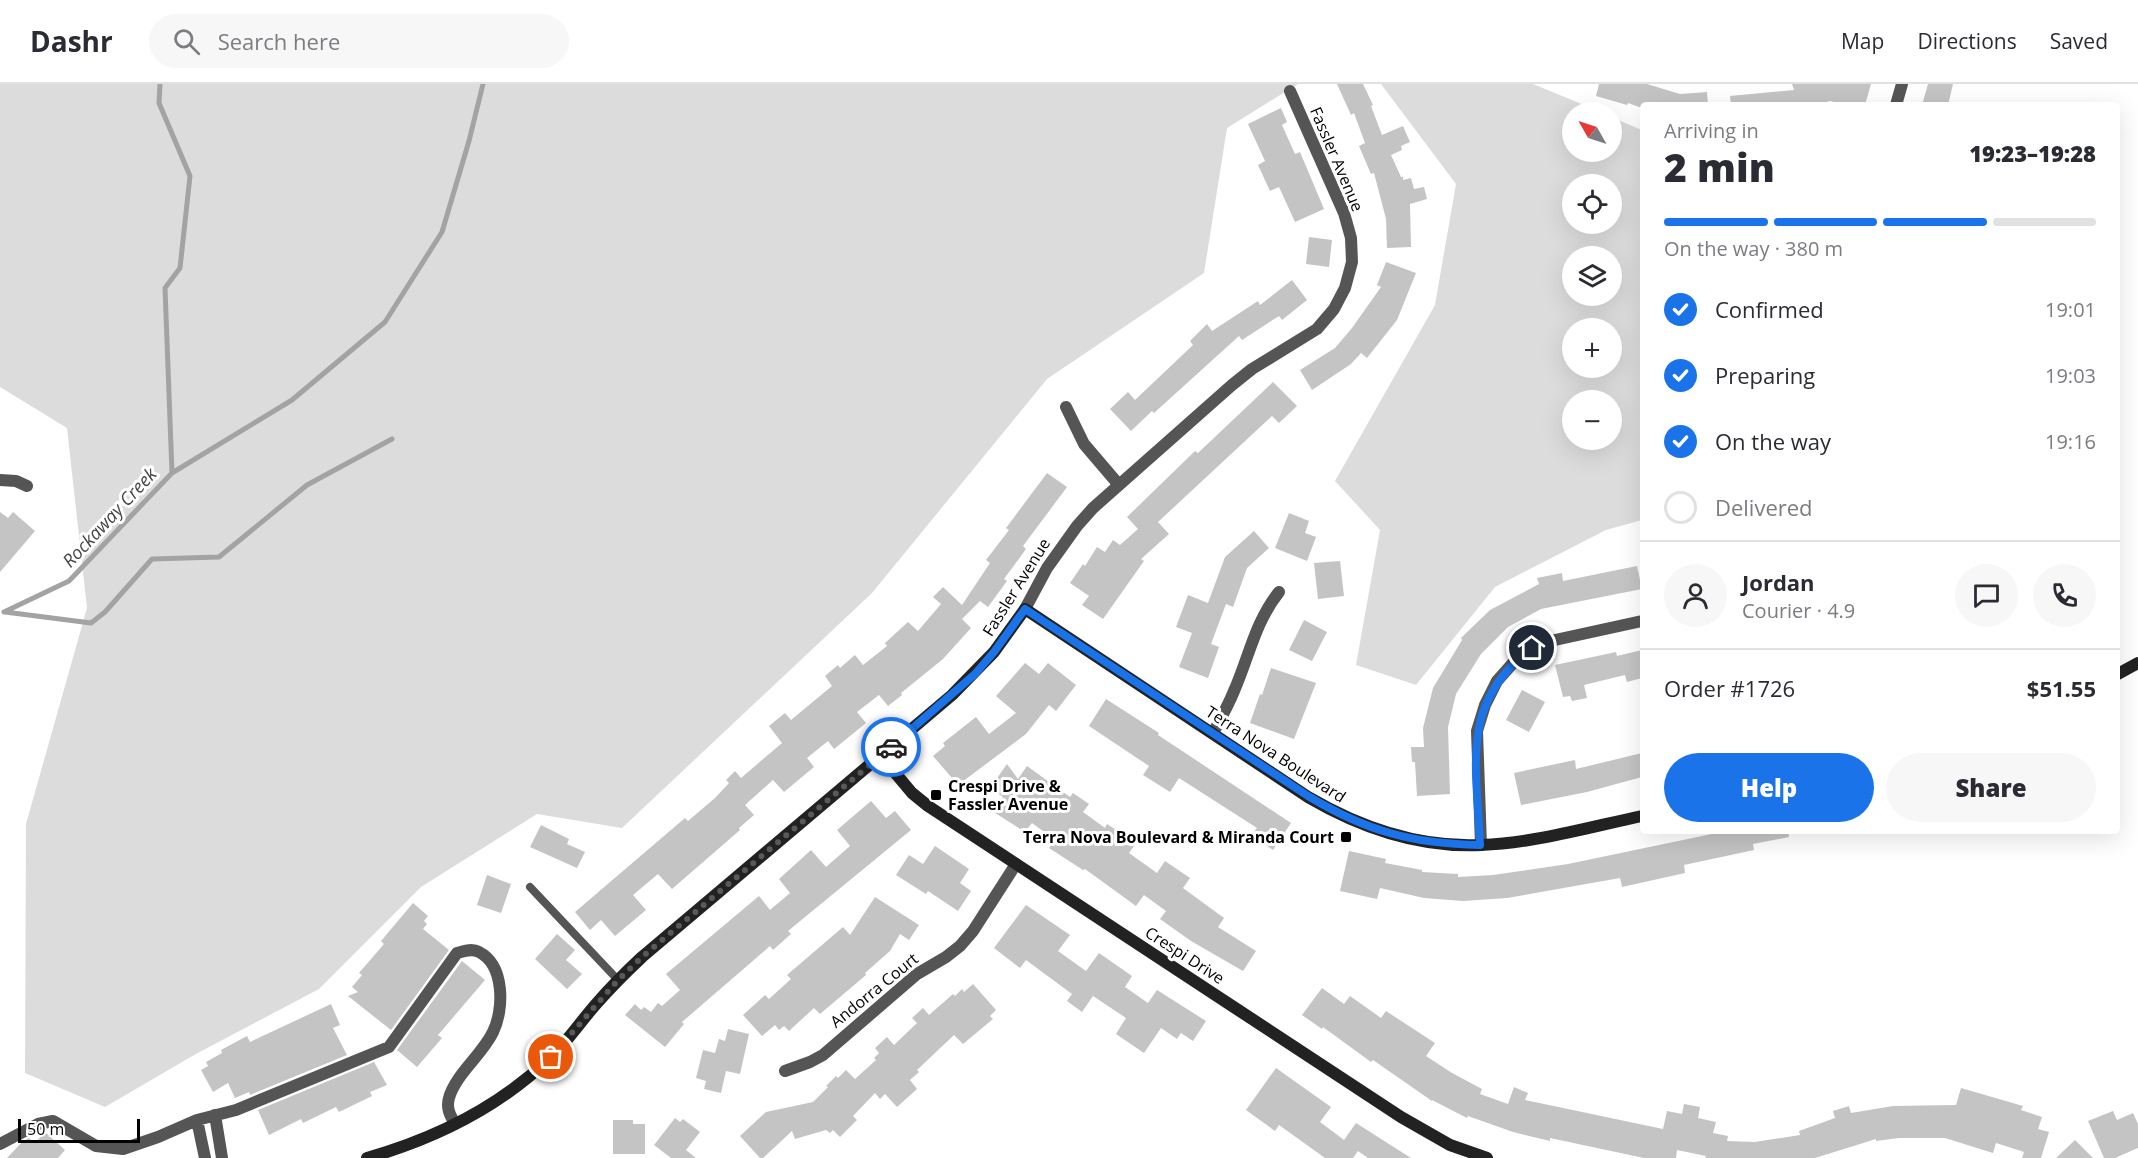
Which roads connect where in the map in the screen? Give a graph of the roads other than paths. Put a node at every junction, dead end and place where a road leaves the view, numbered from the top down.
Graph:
1 (1902, 84) edge
2 (1290, 88) edge
3 (1897, 102) edge
4 (1066, 407) dead end
5 (0, 480) edge
6 (1119, 485) junction
7 (27, 486) dead end
8 (1279, 592) dead end
9 (1025, 609) junction
10 (1640, 621) edge
11 (2138, 663) edge
12 (2120, 673) edge
13 (1213, 734) junction
14 (881, 756) junction
15 (1640, 816) edge
16 (1480, 845) junction
17 (1016, 864) junction
18 (530, 887) dead end
19 (618, 980) junction
20 (785, 1071) dead end
21 (215, 1115) junction
22 (197, 1120) junction
23 (455, 1124) junction
24 (0, 1144) edge
25 (205, 1158) edge
26 (222, 1158) edge
27 (367, 1158) edge
28 (1487, 1158) edge

1 - 3 street
2 - 6 street, Fassler Avenue
4 - 6 street
5 - 7 street
6 - 9 street, Fassler Avenue
8 - 13 street
9 - 13 street, Terra Nova Boulevard
9 - 14 street, Fassler Avenue
10 - 16 street
11 - 12 street
13 - 16 street, Terra Nova Boulevard
14 - 17 street, Crespi Drive
14 - 19 street, Fassler Avenue
15 - 16 street, Terra Nova Boulevard
17 - 20 street, Andorra Court
17 - 28 street, Crespi Drive
18 - 19 lane
19 - 23 street, Fassler Avenue
21 - 22 street
21 - 23 street
21 - 26 street
22 - 24 street
22 - 25 street
23 - 27 street, Fassler Avenue

